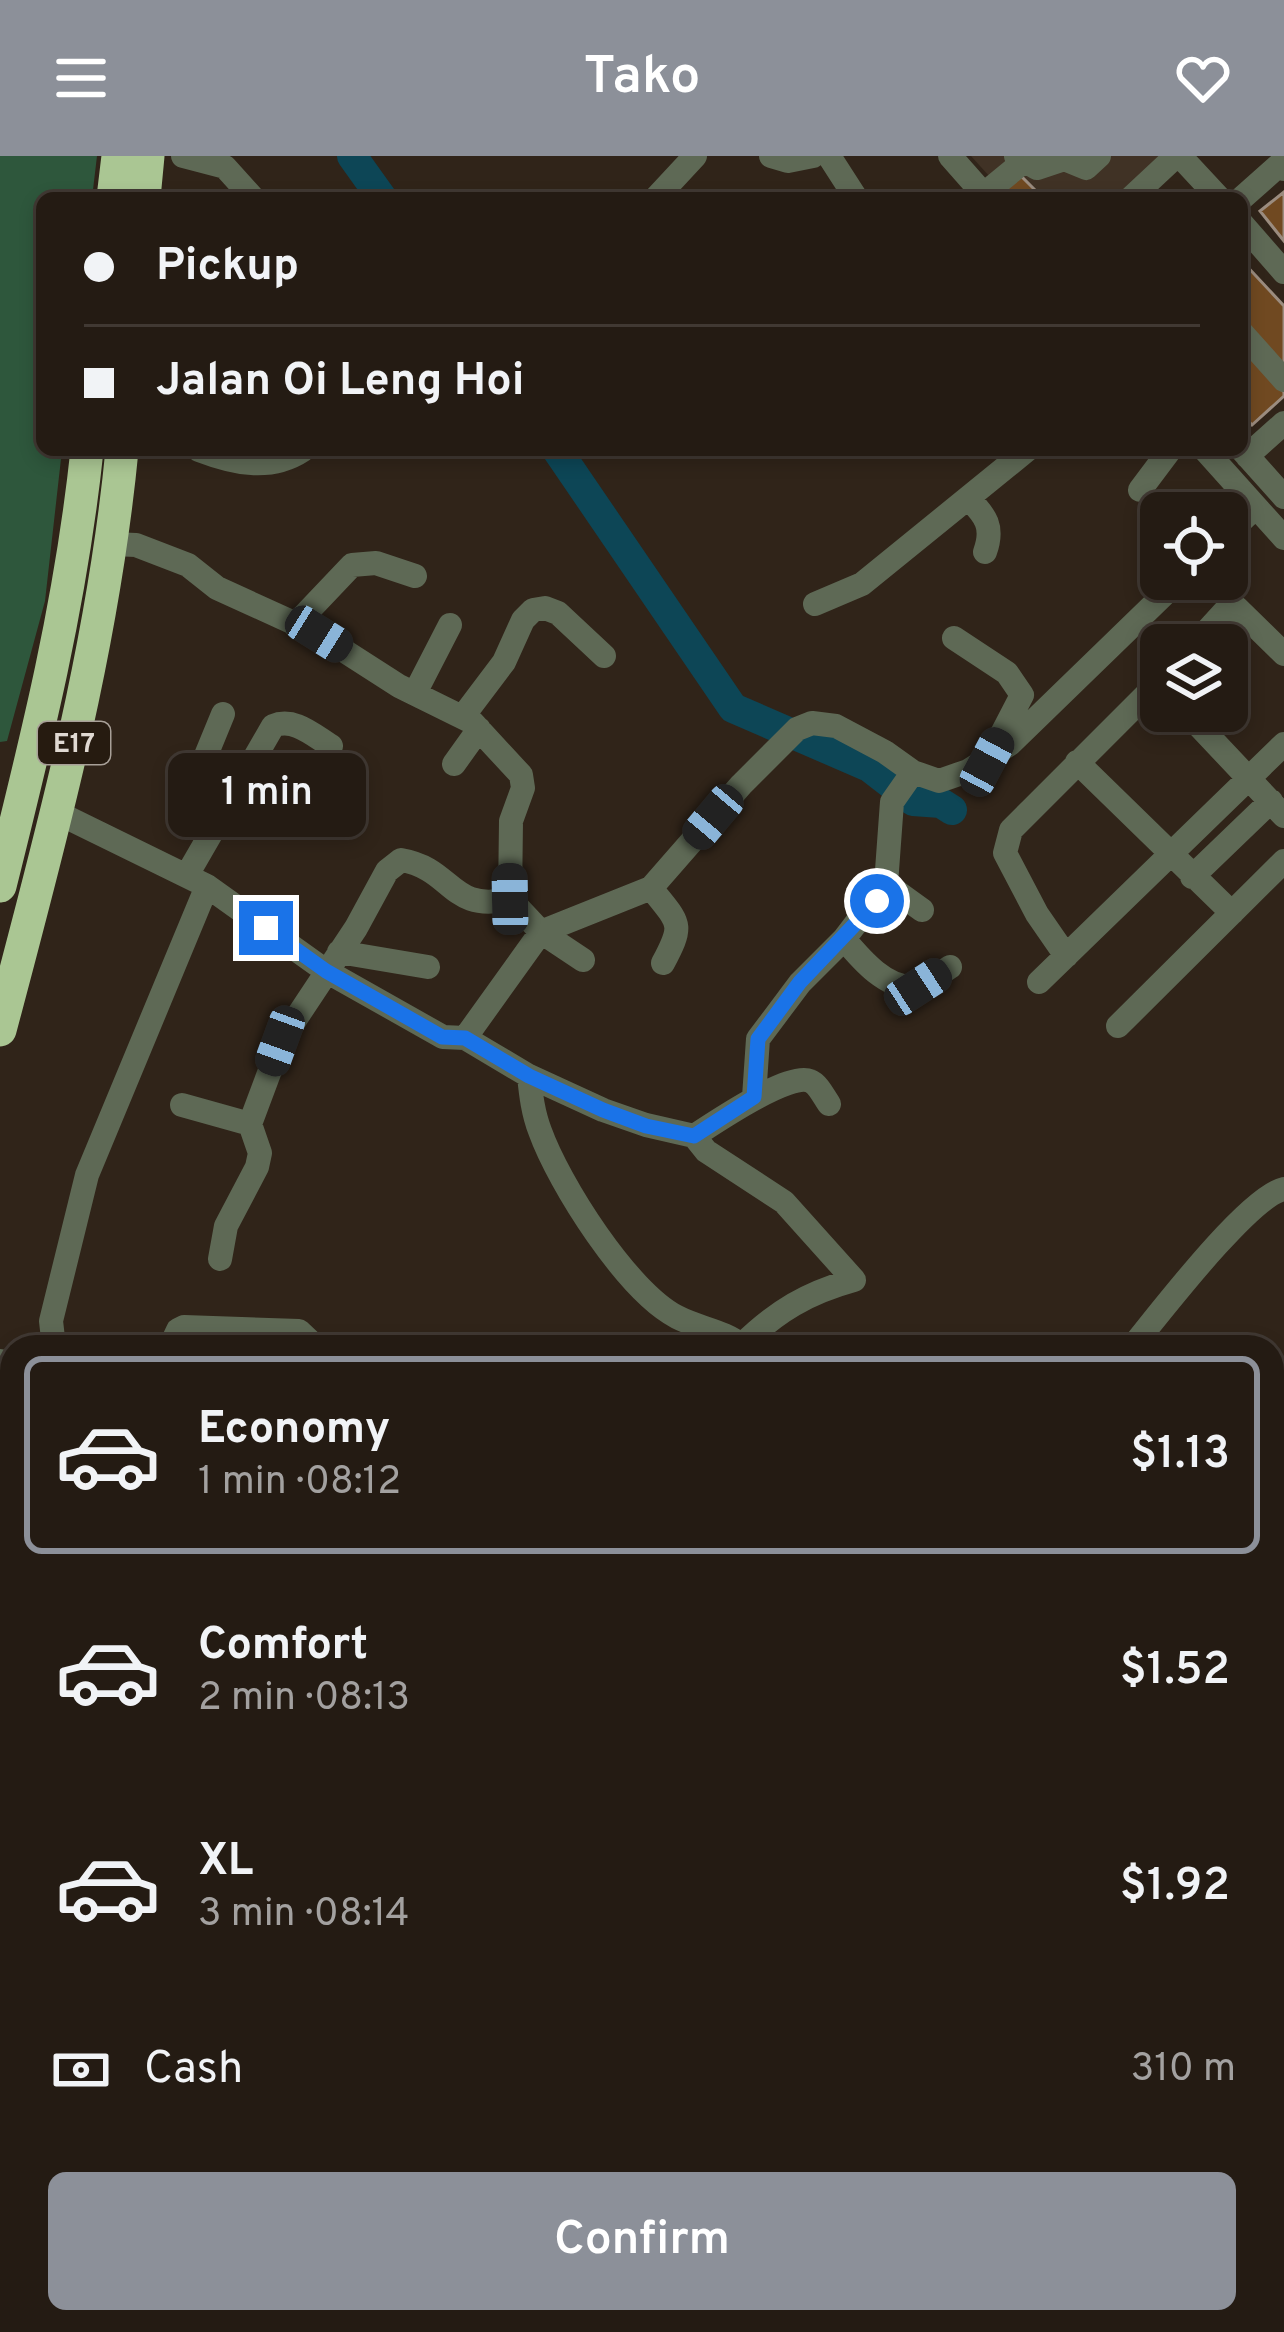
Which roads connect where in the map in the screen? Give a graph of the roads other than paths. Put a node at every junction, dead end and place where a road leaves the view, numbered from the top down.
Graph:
1 (118, 156) edge
2 (148, 156) edge
3 (183, 156) edge
4 (695, 156) edge
5 (771, 156) edge
6 (813, 156) edge
7 (829, 156) edge
8 (950, 156) edge
9 (1099, 156) edge
10 (1178, 156) edge
11 (1019, 159) edge
12 (1284, 169) edge
13 (114, 192) edge
14 (145, 192) edge
15 (248, 192) edge
16 (662, 192) edge
17 (852, 192) edge
18 (982, 192) edge
19 (990, 192) edge
20 (1138, 192) edge
21 (1213, 192) edge
22 (1248, 192) edge
23 (1248, 231) edge
24 (1284, 272) edge
25 (1248, 340) edge
26 (1284, 380) edge
27 (1284, 422) edge
28 (1248, 450) edge
29 (86, 456) edge
30 (121, 456) edge
31 (216, 456) edge
32 (294, 456) edge
33 (1020, 456) edge
34 (1166, 456) edge
35 (1210, 456) edge
36 (1247, 456) edge
37 (1140, 490) dead end
38 (1284, 497) edge
39 (968, 498) junction
40 (1256, 507) junction
41 (1248, 514) edge
42 (1284, 538) edge
43 (113, 544) junction
44 (985, 552) dead end
45 (415, 577) dead end
46 (1158, 600) edge
47 (815, 604) dead end
48 (1214, 624) edge
49 (295, 625) junction
50 (450, 625) dead end
51 (954, 638) dead end
52 (1284, 654) edge
53 (604, 656) dead end
54 (415, 693) junction
55 (1140, 702) edge
56 (223, 714) dead end
57 (471, 722) junction
58 (1206, 732) edge
59 (1284, 744) edge
60 (331, 746) dead end
61 (987, 762) junction
62 (1076, 762) junction
63 (454, 764) dead end
64 (15, 769) edge
65 (911, 776) junction
66 (1250, 777) junction
67 (0, 805) edge
68 (1277, 808) edge
69 (58, 813) junction
70 (220, 817) junction
71 (1169, 856) junction
72 (1284, 861) edge
73 (4, 869) edge
74 (1192, 877) junction
75 (197, 881) junction
76 (886, 884) junction
77 (651, 888) junction
78 (510, 899) junction
79 (922, 910) dead end
80 (1232, 913) junction
81 (542, 932) junction
82 (844, 940) junction
83 (1066, 956) junction
84 (583, 960) dead end
85 (332, 962) junction
86 (663, 963) dead end
87 (428, 967) dead end
88 (950, 967) dead end
89 (1039, 982) dead end
90 (1118, 1026) dead end
91 (0, 1030) edge
92 (465, 1038) junction
93 (529, 1076) junction
94 (754, 1097) junction
95 (829, 1104) dead end
96 (182, 1105) dead end
97 (250, 1124) junction
98 (694, 1136) junction
99 (1284, 1189) edge
100 (220, 1259) dead end
101 (53, 1335) edge
102 (178, 1335) edge
103 (303, 1335) edge
104 (729, 1335) edge
105 (755, 1335) edge
106 (1142, 1335) edge

1 - 13 highway
2 - 14 highway
3 - 15 street
4 - 16 street
5 - 6 street
7 - 17 street
8 - 18 street
9 - 11 street
10 - 20 street
10 - 21 street
11 - 19 street
12 - 22 street
23 - 24 street
25 - 26 street
27 - 28 street
29 - 64 highway, E17
30 - 43 highway, E17
31 - 32 street
33 - 39 street
34 - 37 street
35 - 40 street
36 - 38 street
39 - 44 street
39 - 47 street
40 - 41 street
40 - 42 street
43 - 49 street
43 - 69 highway, E17
45 - 49 street
46 - 61 street
48 - 52 street
49 - 54 street
50 - 54 street
51 - 61 street
53 - 57 street
54 - 57 street
55 - 62 street
56 - 70 street
57 - 63 street
57 - 78 street
58 - 66 street
59 - 66 street
60 - 70 street
61 - 65 street
62 - 71 street
62 - 83 street
64 - 73 highway, E17
65 - 76 street
65 - 77 street
66 - 68 street
66 - 71 street
67 - 73 street
68 - 74 street
69 - 75 street
69 - 91 highway, E17
70 - 75 street
71 - 74 street
71 - 83 street
72 - 80 street
74 - 80 street
75 - 85 street
75 - 101 street
76 - 79 street
76 - 82 street
77 - 81 street
77 - 86 street
78 - 81 street
78 - 85 street
80 - 90 street
81 - 84 street
81 - 92 street
82 - 88 street
82 - 94 street
83 - 89 street
85 - 87 street
85 - 92 street
85 - 97 street
92 - 93 street
93 - 98 street
93 - 104 street
94 - 95 street
94 - 98 street
96 - 97 street
97 - 100 street
98 - 105 street
99 - 106 street
102 - 103 street

